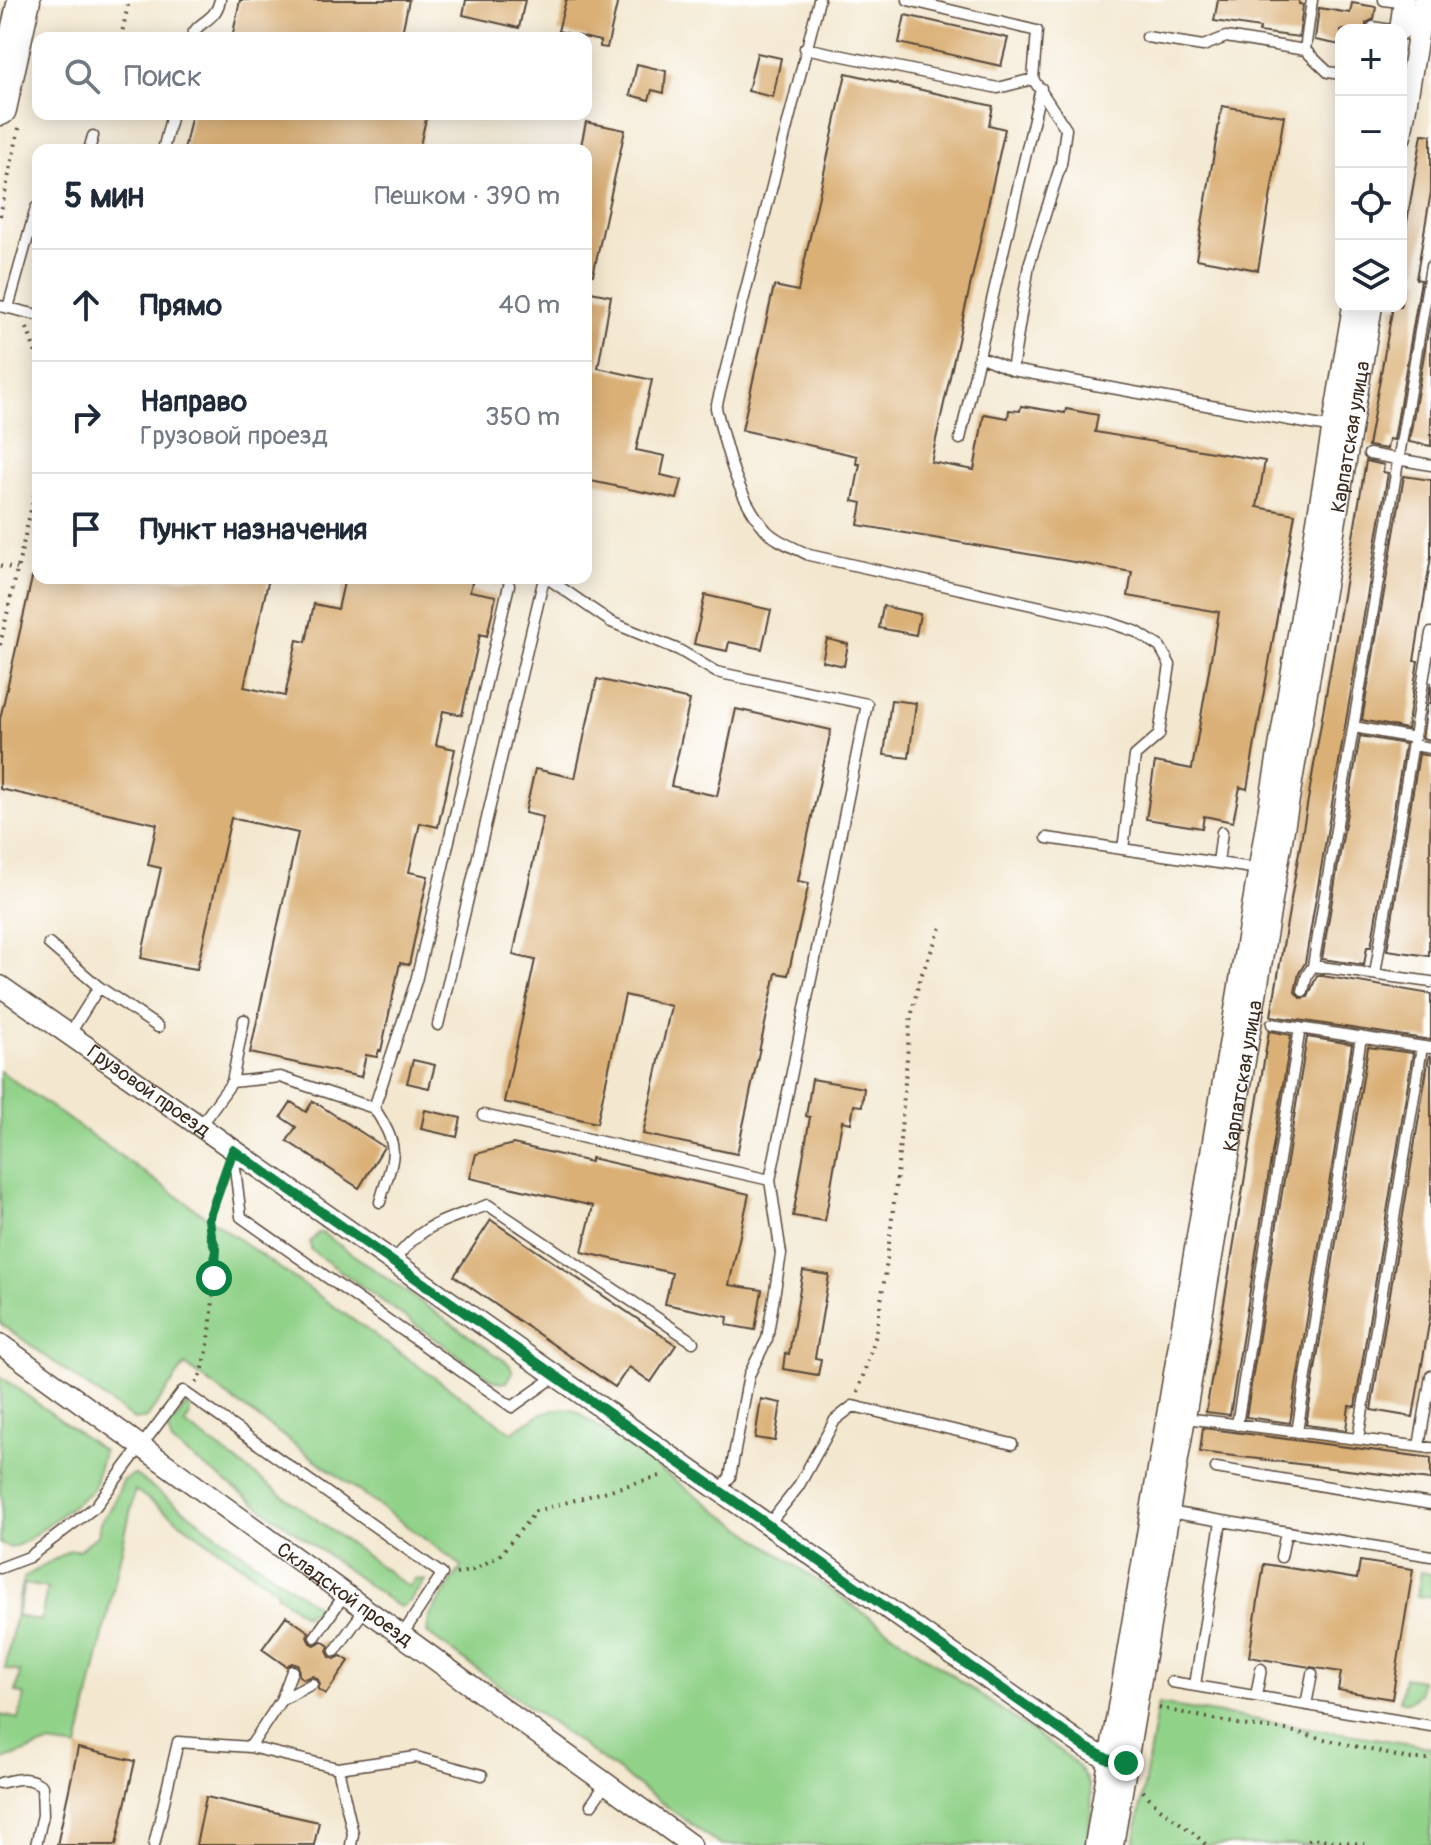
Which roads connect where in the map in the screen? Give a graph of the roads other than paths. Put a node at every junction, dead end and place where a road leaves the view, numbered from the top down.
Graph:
1 (24, 0) edge
2 (220, 0) edge
3 (819, 0) edge
4 (908, 0) edge
5 (1312, 0) edge
6 (1408, 2) edge
7 (1407, 24) edge
8 (193, 32) edge
9 (1147, 37) dead end
10 (805, 48) junction
11 (1305, 50) junction
12 (1335, 73) edge
13 (1033, 79) junction
14 (1041, 88) junction
15 (11, 113) edge
16 (170, 120) edge
17 (93, 136) dead end
18 (91, 144) edge
19 (164, 144) edge
20 (32, 220) edge
21 (1431, 266) edge
22 (4, 307) edge
23 (1352, 312) edge
24 (1371, 312) edge
25 (32, 314) edge
26 (979, 356) junction
27 (1012, 370) junction
28 (1342, 429) junction
29 (960, 439) dead end
30 (1369, 454) dead end
31 (1399, 459) junction
32 (1431, 465) edge
33 (544, 584) edge
34 (554, 584) edge
35 (509, 585) dead end
36 (1431, 633) edge
37 (1354, 727) junction
38 (1413, 741) junction
39 (1431, 748) edge
40 (1222, 832) dead end
41 (1047, 838) dead end
42 (1123, 849) junction
43 (1218, 863) junction
44 (1268, 870) junction
45 (49, 944) dead end
46 (1313, 966) junction
47 (1375, 974) junction
48 (1431, 982) edge
49 (0, 986) edge
50 (99, 987) junction
51 (1303, 991) dead end
52 (244, 1020) dead end
53 (1272, 1024) dead end
54 (438, 1025) dead end
55 (158, 1027) dead end
56 (1300, 1028) junction
57 (69, 1035) junction
58 (1361, 1037) junction
59 (1426, 1048) edge
60 (232, 1082) junction
61 (374, 1108) junction
62 (483, 1115) dead end
63 (200, 1126) junction
64 (233, 1150) junction
65 (770, 1180) junction
66 (380, 1202) dead end
67 (393, 1262) junction
68 (693, 1342) dead end
69 (0, 1344) edge
70 (556, 1376) junction
71 (1431, 1376) edge
72 (1185, 1418) junction
73 (1237, 1425) junction
74 (1297, 1432) junction
75 (1358, 1439) junction
76 (1012, 1444) dead end
77 (139, 1446) junction
78 (1425, 1447) edge
79 (1216, 1468) dead end
80 (720, 1491) junction
81 (1431, 1504) edge
82 (1169, 1512) junction
83 (1221, 1522) junction
84 (768, 1525) junction
85 (1286, 1532) junction
86 (1431, 1556) edge
87 (1281, 1557) dead end
88 (0, 1568) edge
89 (345, 1594) junction
90 (365, 1609) junction
91 (402, 1635) junction
92 (315, 1637) dead end
93 (335, 1651) dead end
94 (1261, 1669) dead end
95 (292, 1671) dead end
96 (1312, 1674) dead end
97 (1172, 1682) dead end
98 (312, 1684) dead end
99 (1195, 1685) junction
100 (1256, 1696) junction
101 (281, 1700) junction
102 (1306, 1705) junction
103 (1431, 1726) edge
104 (250, 1747) junction
105 (1118, 1762) junction
106 (338, 1768) junction
107 (482, 1775) dead end
108 (0, 1783) edge
109 (606, 1784) junction
110 (591, 1805) dead end
111 (36, 1845) edge
112 (154, 1845) edge
113 (351, 1845) edge
114 (691, 1845) edge
115 (1095, 1845) edge
116 (1113, 1845) edge

1 - 15 main road
2 - 8 lane
3 - 10 lane
4 - 13 lane
5 - 11 lane
6 - 7 street
9 - 11 lane
10 - 13 lane
10 - 42 lane
11 - 12 lane
13 - 14 lane
14 - 26 lane
14 - 27 lane
16 - 19 lane
17 - 18 lane
20 - 22 lane
21 - 31 lane
22 - 25 lane
23 - 28 street, Карпатская улица
24 - 28 street, Карпатская улица
26 - 27 lane
26 - 29 lane
27 - 28 lane
28 - 44 street, Карпатская улица
30 - 31 lane
31 - 32 lane
31 - 37 lane
33 - 54 lane
34 - 65 lane
35 - 61 lane
36 - 38 lane
37 - 38 lane
37 - 46 lane
38 - 39 lane
38 - 47 lane
40 - 43 lane
41 - 42 lane
42 - 43 lane
43 - 44 lane
44 - 72 street, Карпатская улица
44 - 105 street, Карпатская улица
45 - 50 lane
46 - 47 lane
46 - 51 lane
47 - 48 lane
49 - 57 street, Грузовой проезд
50 - 55 lane
50 - 57 lane
52 - 60 lane
53 - 56 lane
56 - 58 lane
56 - 73 lane
57 - 63 street, Грузовой проезд
58 - 59 lane
58 - 74 lane
59 - 75 lane
60 - 61 lane
60 - 63 lane
61 - 66 lane
62 - 65 lane
63 - 64 street, Грузовой проезд
64 - 67 street, Грузовой проезд
64 - 70 lane
65 - 80 lane
67 - 68 lane
67 - 70 street, Грузовой проезд
69 - 77 street, Складской проезд
70 - 80 street, Грузовой проезд
71 - 78 lane
72 - 73 lane
72 - 82 street, Карпатская улица
73 - 74 lane
74 - 75 lane
75 - 78 lane
76 - 84 lane
77 - 88 lane
77 - 89 street, Складской проезд
77 - 91 lane
79 - 81 lane
80 - 84 street, Грузовой проезд
82 - 83 lane
82 - 105 street, Карпатская улица
83 - 85 lane
83 - 99 lane
84 - 105 street, Грузовой проезд
85 - 86 lane
85 - 87 lane
89 - 90 street, Складской проезд
89 - 92 lane
90 - 91 street, Складской проезд
90 - 93 lane
91 - 109 street, Складской проезд
94 - 100 lane
95 - 101 lane
96 - 102 lane
97 - 99 lane
98 - 101 lane
99 - 100 lane
100 - 102 lane
101 - 104 lane
102 - 103 lane
104 - 106 lane
104 - 112 lane
105 - 115 street, Карпатская улица
105 - 116 street, Карпатская улица
106 - 107 lane
106 - 113 lane
108 - 111 lane
109 - 110 lane
109 - 114 street, Складской проезд

